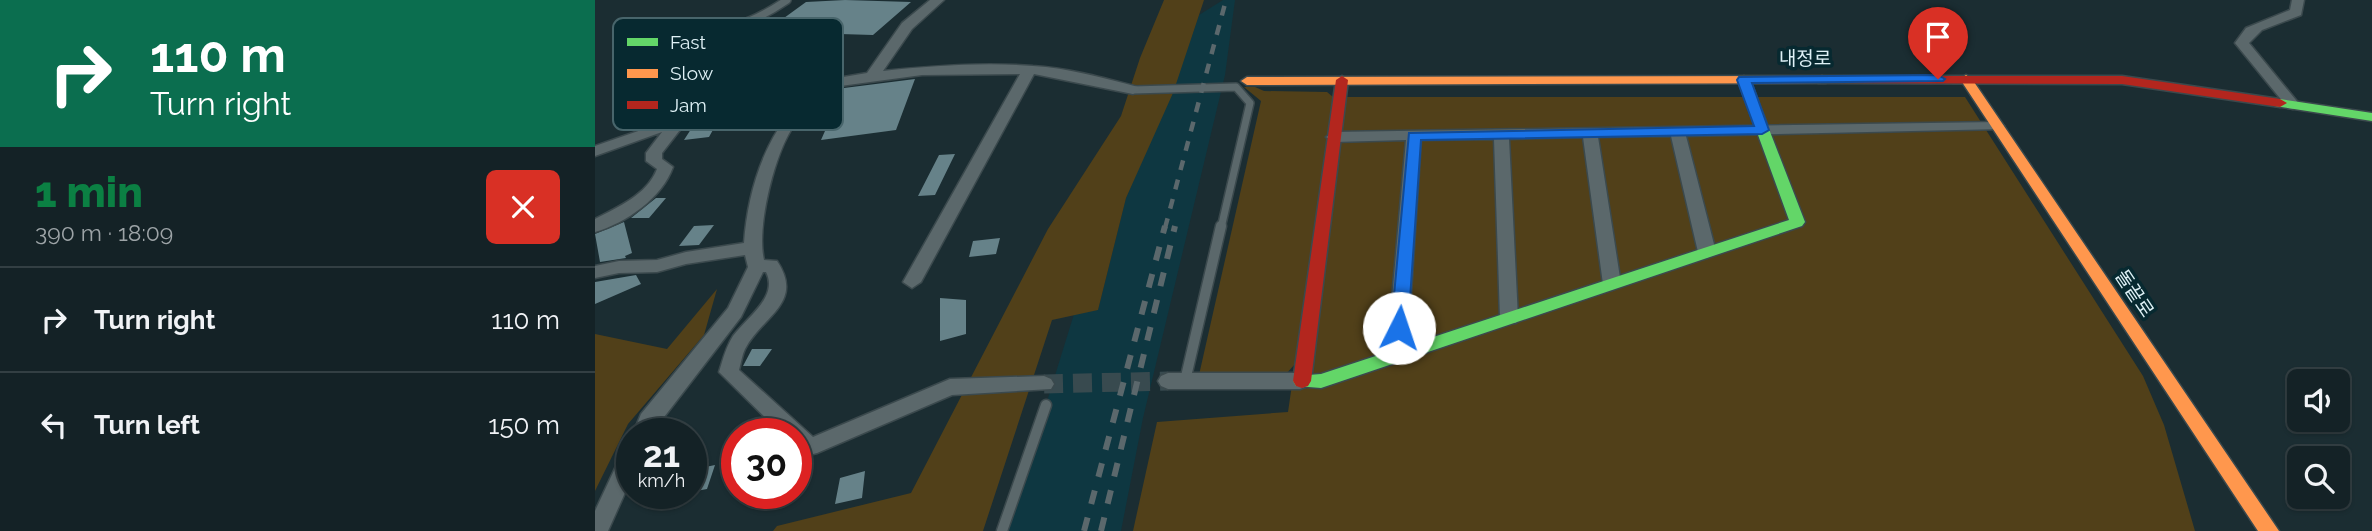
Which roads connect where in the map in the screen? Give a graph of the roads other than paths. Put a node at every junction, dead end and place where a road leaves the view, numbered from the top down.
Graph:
1 (787, 0) edge
2 (935, 0) edge
3 (2298, 0) edge
4 (761, 18) edge
5 (1030, 69) junction
6 (871, 78) junction
7 (1966, 79) junction
8 (1342, 80) junction
9 (1744, 80) junction
10 (843, 83) edge
11 (1242, 84) junction
12 (1133, 90) joint
13 (2293, 105) junction
14 (2372, 117) edge
15 (1997, 126) junction
16 (651, 130) edge
17 (672, 130) edge
18 (785, 130) edge
19 (1762, 130) junction
20 (1677, 131) junction
21 (1590, 133) junction
22 (1501, 134) junction
23 (1414, 136) junction
24 (1334, 137) junction
25 (595, 151) edge
26 (595, 226) edge
27 (1707, 252) junction
28 (754, 257) junction
29 (595, 272) edge
30 (912, 282) dead end
31 (1612, 284) junction
32 (1509, 318) junction
33 (1397, 355) junction
34 (1176, 381) joint
35 (1300, 381) junction
36 (1044, 384) tunnel mouth
37 (1046, 405) dead end
38 (650, 418) edge
39 (616, 489) edge
40 (597, 531) edge
41 (1002, 531) edge
42 (2269, 531) edge

1 - 4 lane
2 - 6 street
3 - 13 street
5 - 6 street
5 - 12 street
5 - 30 street
6 - 10 street
7 - 9 street, 내정로
7 - 13 street, 내정로
7 - 15 street, 돌끝로
8 - 9 street, 내정로
8 - 11 street, 내정로
8 - 24 street
9 - 19 street
11 - 12 lane
11 - 34 lane
13 - 14 street, 내정로
15 - 19 street
15 - 42 street, 돌끝로
16 - 25 street
17 - 26 street
18 - 28 street
19 - 20 street
19 - 27 street
20 - 21 street
20 - 27 street
21 - 22 street
21 - 31 street
22 - 23 street
22 - 32 street
23 - 24 street
23 - 33 street
24 - 35 street
27 - 31 street
28 - 29 street
28 - 36 street
28 - 38 street
31 - 32 street
32 - 33 street
33 - 35 street
34 - 35 street
37 - 41 lane
39 - 40 street

